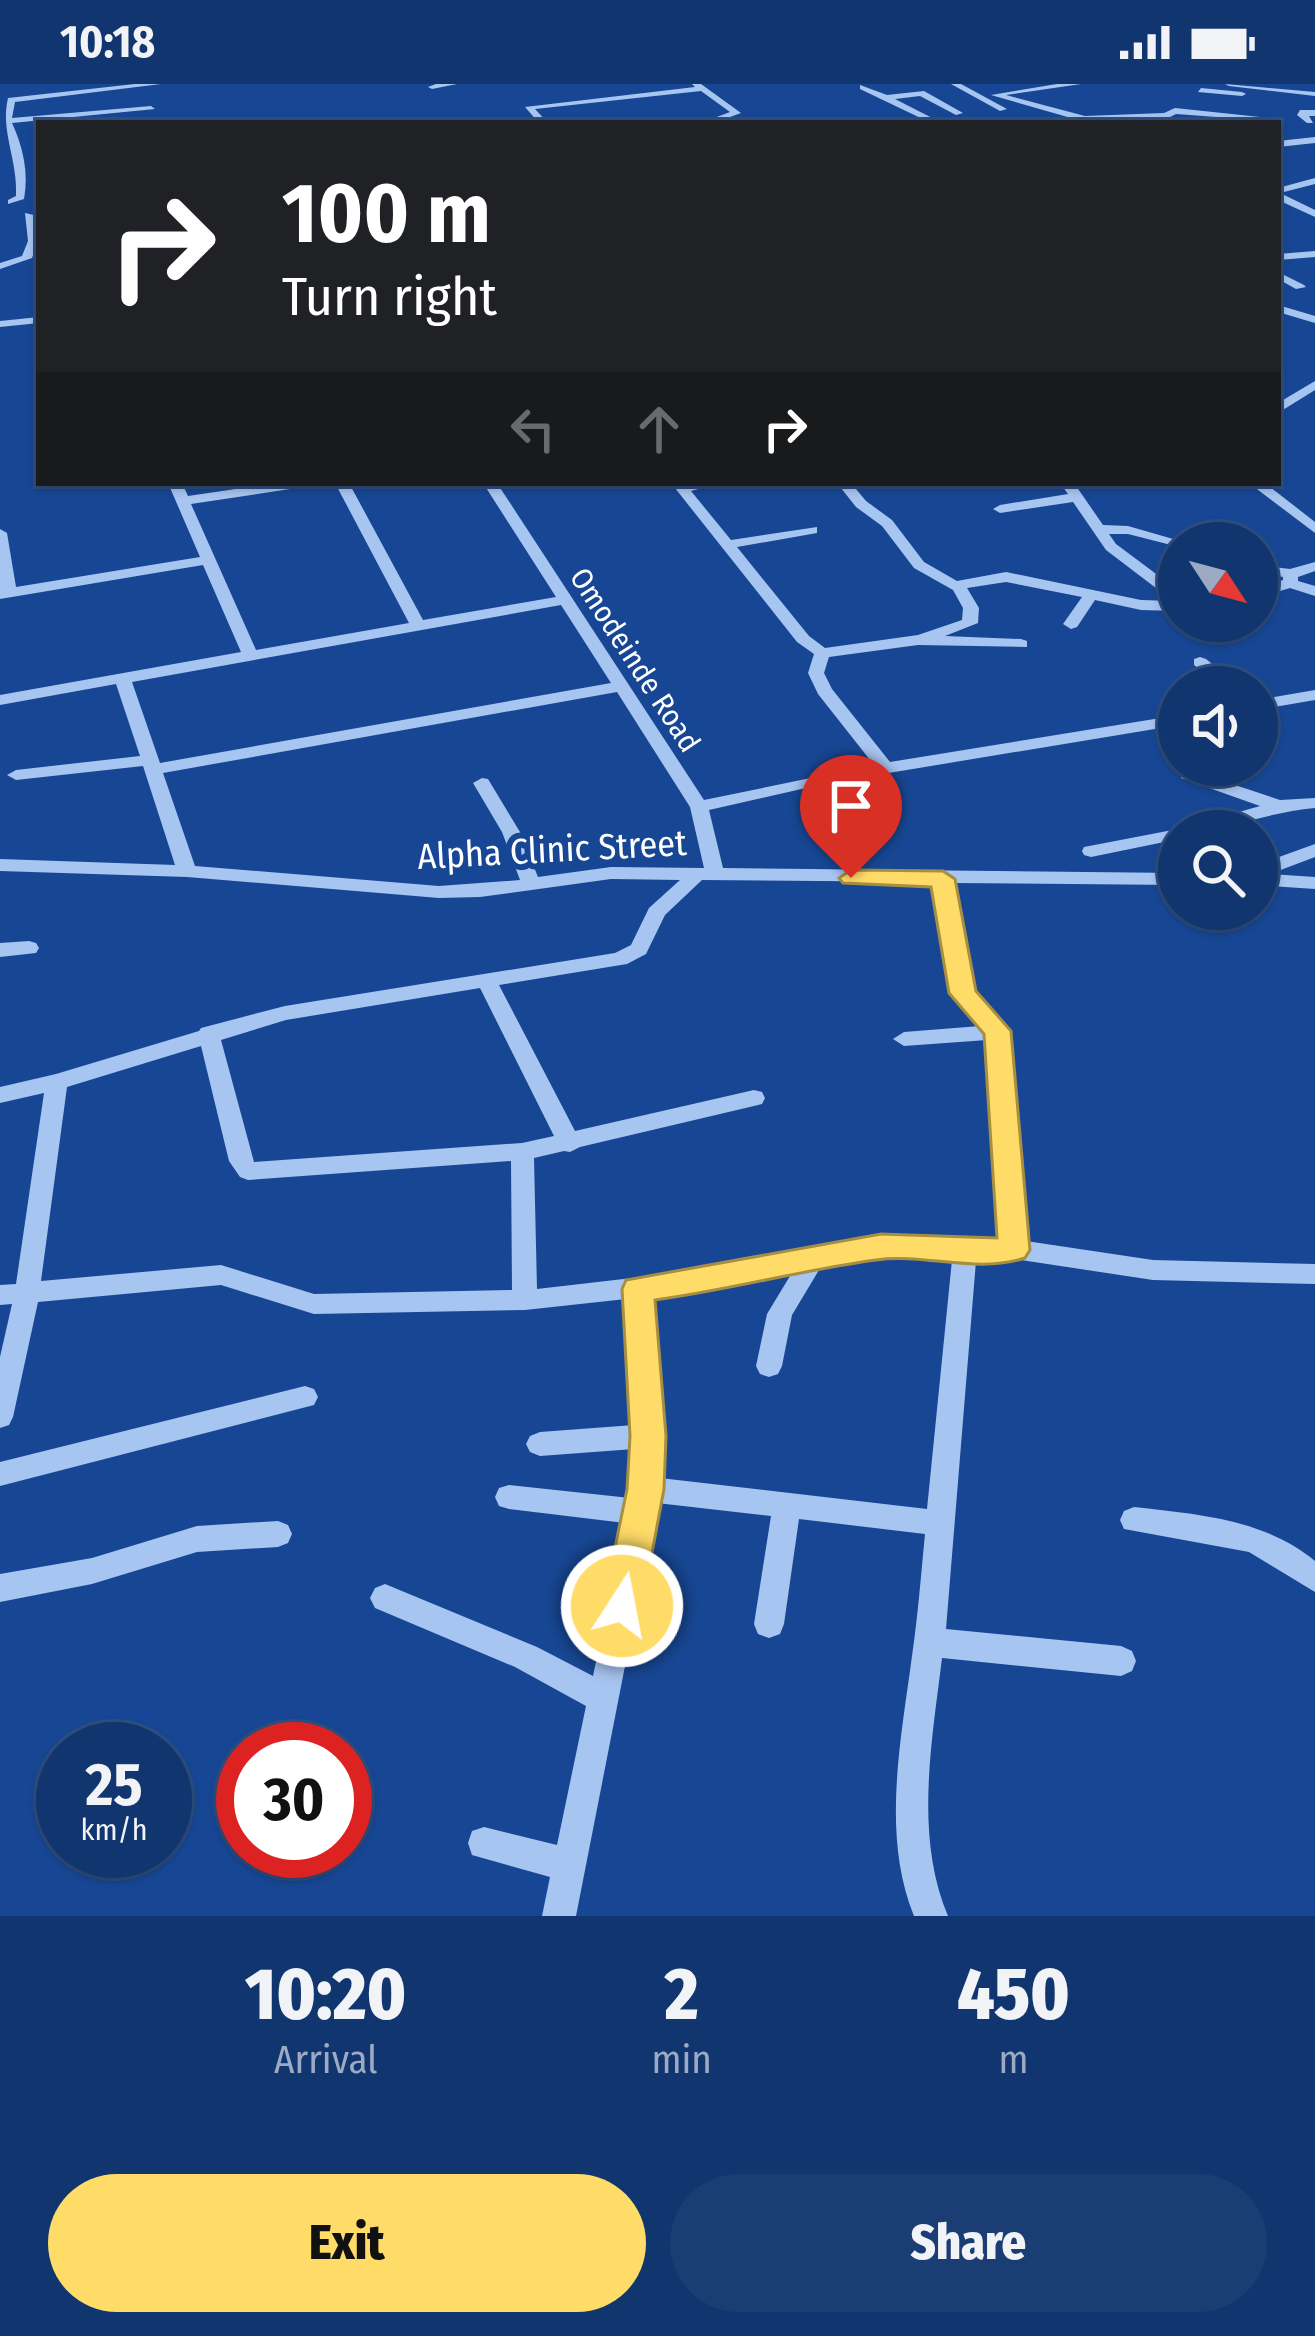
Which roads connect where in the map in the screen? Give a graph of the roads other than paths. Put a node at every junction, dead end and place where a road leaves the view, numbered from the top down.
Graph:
1 (145, 84) edge
2 (158, 84) edge
3 (453, 84) edge
4 (1005, 84) edge
5 (1077, 84) edge
6 (1229, 84) edge
7 (985, 85) edge
8 (1245, 85) edge
9 (959, 86) edge
10 (432, 87) edge
11 (698, 87) edge
12 (863, 87) dead end
13 (1022, 90) junction
14 (1201, 90) dead end
15 (1315, 94) edge
16 (995, 95) junction
17 (1267, 95) junction
18 (890, 97) junction
19 (981, 97) junction
20 (1048, 109) junction
21 (151, 110) dead end
22 (958, 113) dead end
23 (1014, 115) junction
24 (1256, 117) dead end
25 (36, 120) edge
26 (59, 120) edge
27 (541, 120) edge
28 (715, 120) edge
29 (932, 120) edge
30 (998, 120) edge
31 (9, 121) junction
32 (1315, 140) edge
33 (1281, 143) edge
34 (36, 154) edge
35 (17, 156) junction
36 (1315, 181) edge
37 (1281, 193) edge
38 (1281, 196) edge
39 (6, 202) edge
40 (1315, 214) edge
41 (34, 216) edge
42 (1315, 254) edge
43 (1281, 257) edge
44 (0, 266) edge
45 (1281, 276) edge
46 (1300, 286) dead end
47 (1281, 309) edge
48 (36, 320) edge
49 (1315, 320) edge
50 (0, 325) edge
51 (1315, 385) edge
52 (1281, 408) edge
53 (176, 486) edge
54 (283, 486) edge
55 (344, 486) edge
56 (492, 486) edge
57 (681, 486) edge
58 (846, 486) edge
59 (1260, 486) edge
60 (1071, 490) edge
61 (184, 501) junction
62 (1000, 508) dead end
63 (1099, 529) junction
64 (1315, 529) edge
65 (812, 530) dead end
66 (0, 533) edge
67 (1158, 538) edge
68 (726, 545) junction
69 (209, 560) junction
70 (1315, 566) edge
71 (1278, 575) edge
72 (1290, 578) junction
73 (1278, 583) edge
74 (1158, 585) edge
75 (958, 586) junction
76 (1315, 591) edge
77 (1092, 593) junction
78 (5, 594) edge
79 (564, 600) junction
80 (1158, 606) edge
81 (1071, 624) dead end
82 (418, 625) junction
83 (918, 640) junction
84 (1021, 644) dead end
85 (249, 653) junction
86 (822, 653) junction
87 (1200, 662) dead end
88 (1205, 666) edge
89 (122, 677) junction
90 (618, 687) junction
91 (1315, 695) edge
92 (0, 700) edge
93 (1278, 702) edge
94 (1158, 724) edge
95 (149, 765) junction
96 (886, 769) junction
97 (16, 775) dead end
98 (482, 783) dead end
99 (1222, 786) edge
100 (1315, 802) edge
101 (1279, 806) junction
102 (699, 807) junction
103 (1265, 810) edge
104 (1158, 837) edge
105 (1315, 850) edge
106 (1091, 851) dead end
107 (0, 866) edge
108 (1278, 866) edge
109 (188, 871) junction
110 (705, 875) junction
111 (1278, 878) edge
112 (943, 879) junction
113 (1158, 879) edge
114 (1315, 883) edge
115 (531, 884) junction
116 (29, 948) dead end
117 (0, 950) edge
118 (487, 982) junction
119 (998, 1031) junction
120 (209, 1033) junction
121 (904, 1039) dead end
122 (57, 1082) junction
123 (0, 1095) edge
124 (754, 1098) dead end
125 (570, 1144) junction
126 (522, 1152) junction
127 (1014, 1250) junction
128 (965, 1252) junction
129 (814, 1256) junction
130 (1315, 1274) edge
131 (638, 1289) junction
132 (27, 1293) junction
133 (0, 1295) edge
134 (525, 1300) junction
135 (769, 1366) dead end
136 (305, 1397) dead end
137 (1, 1411) edge
138 (648, 1436) junction
139 (540, 1444) dead end
140 (0, 1474) edge
141 (509, 1497) dead end
142 (643, 1501) junction
143 (787, 1506) junction
144 (1134, 1520) dead end
145 (940, 1523) junction
146 (278, 1534) dead end
147 (1315, 1579) edge
148 (0, 1588) edge
149 (385, 1598) dead end
150 (770, 1624) dead end
151 (929, 1642) junction
152 (1121, 1661) dead end
153 (604, 1699) junction
154 (484, 1843) dead end
155 (569, 1865) junction
156 (559, 1916) edge
157 (932, 1916) edge

1 - 2 street
1 - 31 street
3 - 10 street
4 - 13 street
5 - 13 street
6 - 8 street
7 - 9 street
8 - 17 street
9 - 19 street
11 - 27 street
11 - 28 street
12 - 18 street
13 - 16 street
14 - 17 street
15 - 17 street
16 - 19 street
16 - 20 street
18 - 22 street
18 - 29 street
19 - 23 street
20 - 23 street
20 - 24 street
21 - 26 street
23 - 30 street
25 - 31 street
31 - 35 street
32 - 33 street
34 - 35 street
35 - 39 street
36 - 37 street
38 - 40 street
39 - 41 street
41 - 44 street
42 - 43 street
45 - 46 street
47 - 49 street
48 - 50 street
51 - 52 street
53 - 61 street
54 - 61 street
55 - 82 street
56 - 79 street, Omodeinde Road
57 - 68 street
58 - 75 street
59 - 64 street
60 - 62 street
60 - 63 street
61 - 69 street
63 - 67 street
63 - 74 street
65 - 68 street
66 - 78 street
68 - 86 street
69 - 78 street
69 - 85 street
70 - 72 street
71 - 72 street
72 - 73 street
72 - 76 street
75 - 77 street
75 - 83 street
77 - 80 street
77 - 81 street
79 - 82 street
79 - 90 street, Omodeinde Road
82 - 85 street
83 - 84 street
83 - 86 street
85 - 89 street
86 - 96 street
87 - 88 street
89 - 92 street
89 - 95 street
90 - 95 street
90 - 102 street, Omodeinde Road
91 - 93 street
94 - 96 street
95 - 97 street
95 - 109 street
96 - 102 street
98 - 115 street
99 - 101 street
100 - 101 street
101 - 103 street
102 - 110 street, Omodeinde Road
104 - 106 street
105 - 108 street
107 - 109 street, Alpha Clinic Street
109 - 115 street, Alpha Clinic Street
110 - 112 street, Alpha Clinic Street
110 - 115 street, Alpha Clinic Street
110 - 118 street
111 - 114 street
112 - 113 street, Alpha Clinic Street
112 - 119 street
116 - 117 street
118 - 120 street
118 - 125 street
119 - 121 street
119 - 127 street
120 - 122 street
120 - 126 street
122 - 123 street
122 - 132 street
124 - 125 street
125 - 126 street
126 - 134 street
127 - 128 street
127 - 130 street
128 - 129 street
128 - 145 street
129 - 131 street
129 - 135 street
131 - 134 street
131 - 138 street
132 - 133 street
132 - 134 street
132 - 137 street
136 - 140 street
138 - 139 street
138 - 142 street
141 - 142 street
142 - 143 street
142 - 153 street
143 - 145 street
143 - 150 street
144 - 147 street
145 - 151 street
146 - 148 street
149 - 153 street
151 - 152 street
151 - 157 street
153 - 155 street
154 - 155 street
155 - 156 street

